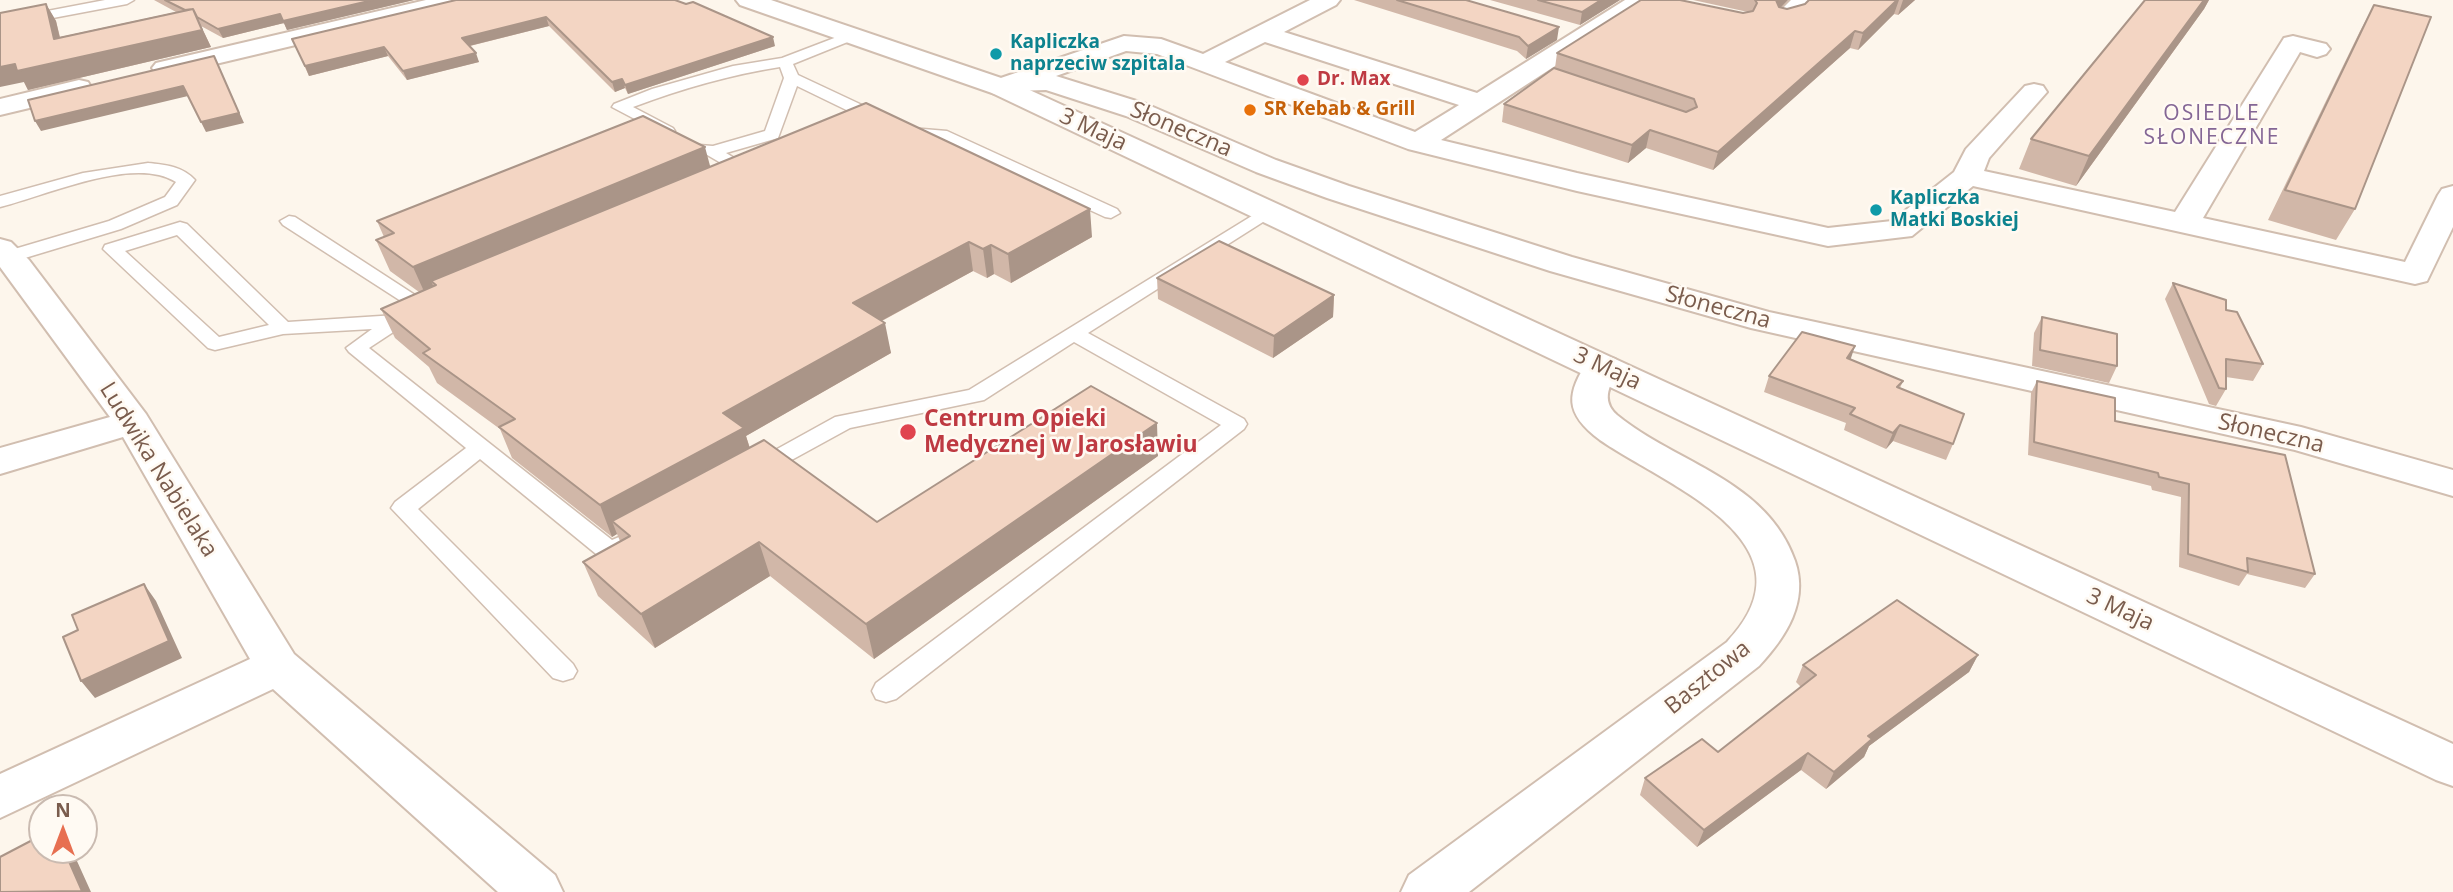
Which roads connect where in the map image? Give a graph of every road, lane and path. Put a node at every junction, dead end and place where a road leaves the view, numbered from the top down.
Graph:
1 (127, 0) edge
2 (456, 0) edge
3 (748, 0) edge
4 (1328, 0) edge
5 (1805, 0) edge
6 (1650, 1) edge
7 (1786, 17) edge
8 (0, 24) edge
9 (1557, 30) edge
10 (1263, 33) junction
11 (850, 36) junction
12 (1583, 37) junction
13 (2317, 49) dead end
14 (785, 62) junction
15 (1204, 63) junction
16 (1531, 70) junction
17 (148, 72) edge
18 (792, 78) junction
19 (1557, 79) edge
20 (107, 82) edge
21 (1001, 87) junction
22 (2034, 92) dead end
23 (1480, 103) junction
24 (0, 107) edge
25 (772, 134) junction
26 (1418, 143) junction
27 (711, 152) junction
28 (747, 171) junction
29 (1967, 176) junction
30 (726, 180) edge
31 (2453, 195) edge
32 (0, 202) edge
33 (1268, 211) junction
34 (1111, 213) dead end
35 (289, 221) dead end
36 (2183, 225) junction
37 (4, 253) edge
38 (432, 306) joint
39 (397, 321) junction
40 (283, 328) junction
41 (1075, 334) junction
42 (1602, 366) junction
43 (133, 422) junction
44 (480, 448) junction
45 (0, 461) edge
46 (738, 481) edge
47 (2453, 483) edge
48 (645, 533) edge
49 (278, 666) junction
50 (563, 671) dead end
51 (886, 691) dead end
52 (2453, 766) edge
53 (0, 797) edge
54 (536, 892) edge
55 (1428, 892) edge

1 - 8 lane
2 - 17 street
3 - 11 street, 3 Maja
4 - 10 street
5 - 7 street
6 - 12 street
9 - 12 street
10 - 15 street
10 - 23 street
11 - 14 lane
11 - 21 street, 3 Maja
12 - 16 street
13 - 36 street
14 - 18 lane
14 - 27 lane
15 - 21 street
15 - 26 street
16 - 19 lane
16 - 23 street
18 - 25 lane
18 - 34 lane
20 - 24 street
21 - 33 street, 3 Maja
21 - 47 street, Słoneczna
22 - 29 street
23 - 26 street
25 - 27 lane
25 - 28 lane
26 - 29 street
27 - 28 lane
28 - 30 lane
29 - 36 street
31 - 36 street
32 - 37 lane
33 - 41 lane
33 - 42 street, 3 Maja
35 - 38 lane
37 - 43 street, Ludwika Nabielaka
38 - 39 lane
39 - 40 lane
39 - 44 lane
40 - 40 lane
41 - 46 lane
41 - 51 lane
42 - 52 street, 3 Maja
42 - 55 street, Basztowa
43 - 45 street
43 - 49 street, Ludwika Nabielaka
44 - 48 lane
44 - 50 lane
49 - 53 street
49 - 54 street, Ludwika Nabielaka

